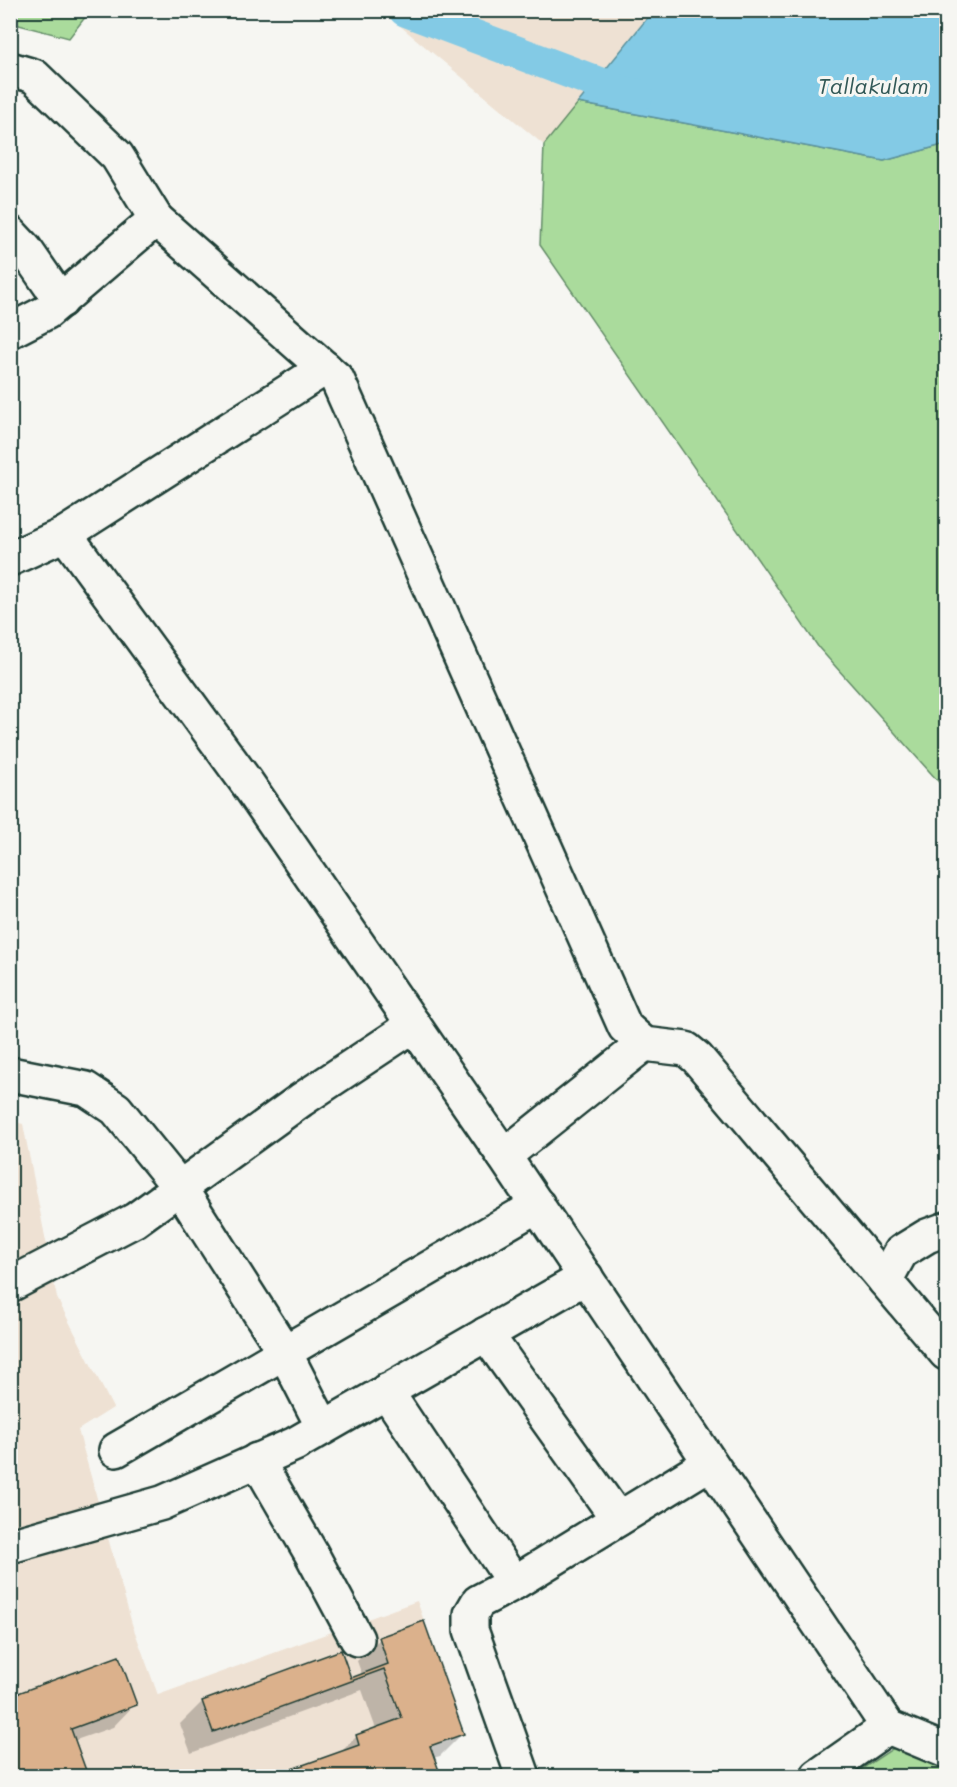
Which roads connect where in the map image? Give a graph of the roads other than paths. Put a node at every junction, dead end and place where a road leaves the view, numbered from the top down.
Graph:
1 (10, 69) edge
2 (156, 219) junction
3 (10, 233) edge
4 (61, 301) junction
5 (10, 331) edge
6 (325, 368) junction
7 (65, 534) junction
8 (10, 559) edge
9 (414, 1025) junction
10 (644, 1044) junction
11 (10, 1074) edge
12 (504, 1156) junction
13 (180, 1188) junction
14 (538, 1205) junction
15 (946, 1229) edge
16 (586, 1277) junction
17 (885, 1281) junction
18 (10, 1285) edge
19 (486, 1335) junction
20 (284, 1351) junction
21 (946, 1353) edge
22 (386, 1391) junction
23 (323, 1427) junction
24 (116, 1450) dead end
25 (258, 1460) junction
26 (710, 1463) junction
27 (618, 1519) junction
28 (10, 1546) edge
29 (514, 1583) junction
30 (357, 1640) dead end
31 (888, 1727) junction
32 (946, 1751) edge
33 (522, 1776) edge
34 (818, 1776) edge

1 - 2 street
2 - 4 street
2 - 6 street
3 - 4 street
4 - 5 street
6 - 7 street
6 - 10 street
7 - 8 street
7 - 9 street
9 - 12 street
9 - 13 street
10 - 12 street
10 - 17 street
11 - 13 street
12 - 14 street
13 - 18 street
13 - 20 street
14 - 16 street
14 - 20 street
15 - 17 street
16 - 19 street
16 - 26 street
17 - 21 street
19 - 22 street
19 - 27 street
20 - 23 street
20 - 24 street
22 - 23 street
22 - 29 street
23 - 25 street
25 - 28 street
25 - 30 street
26 - 27 street
26 - 31 street
27 - 29 street
29 - 33 street
31 - 32 street
31 - 34 street

